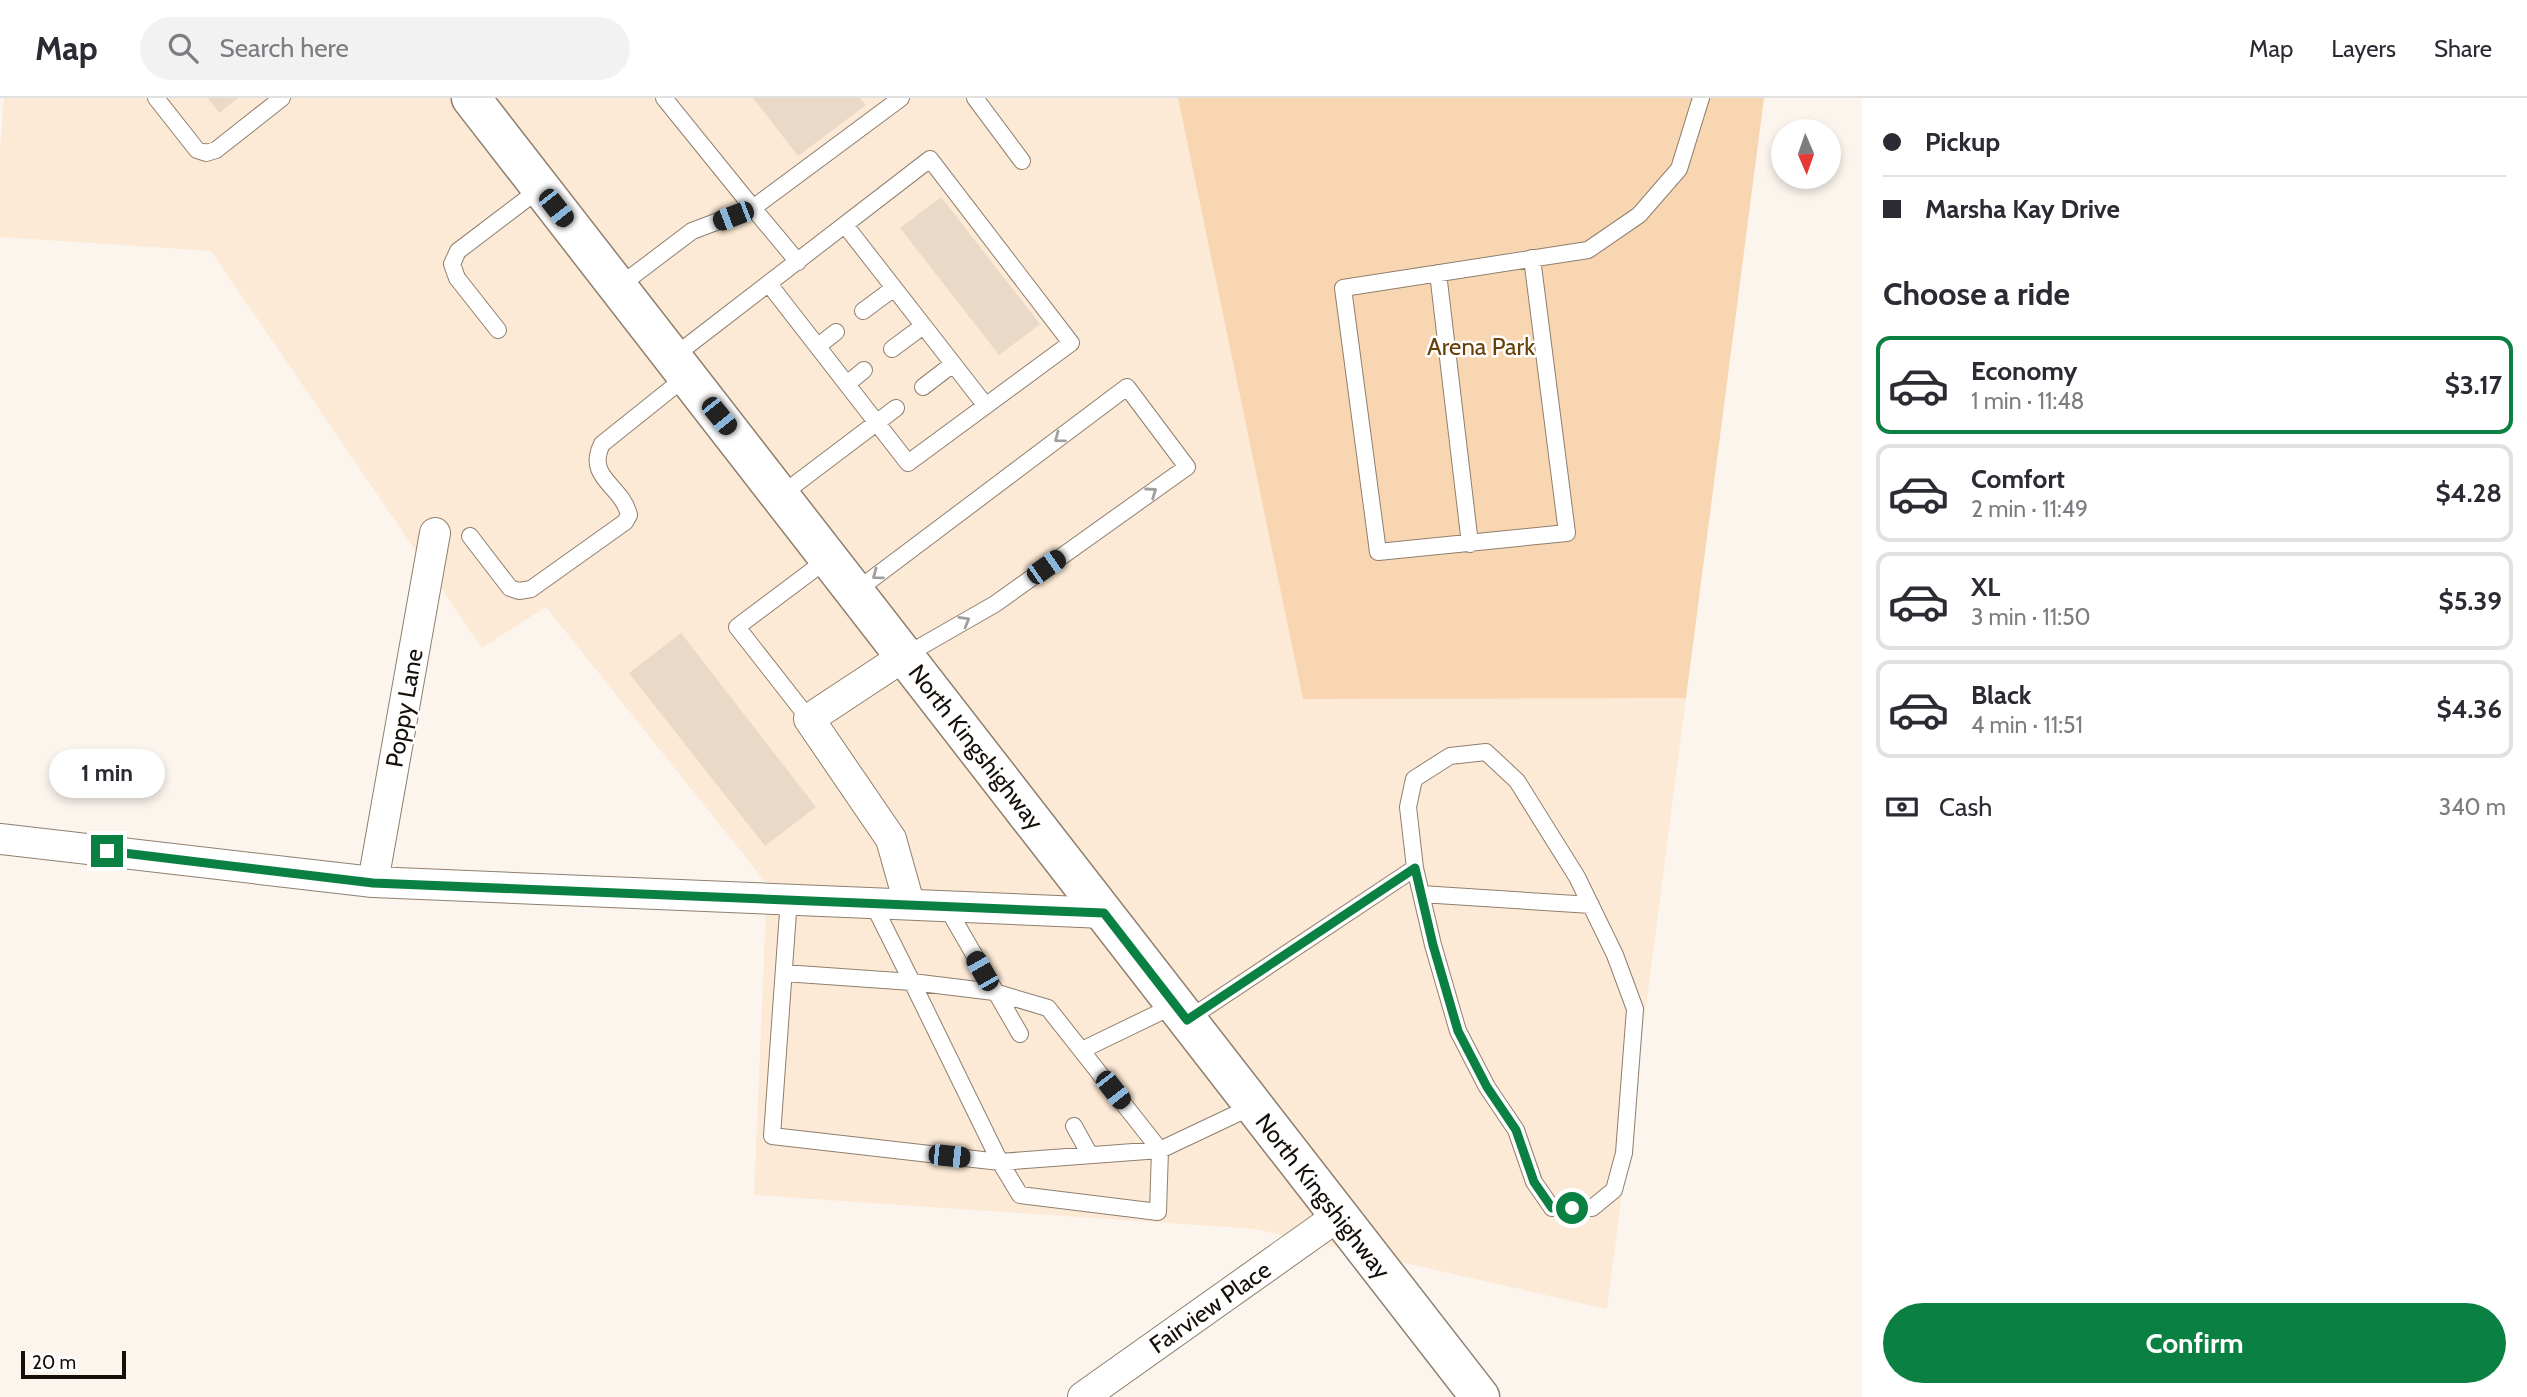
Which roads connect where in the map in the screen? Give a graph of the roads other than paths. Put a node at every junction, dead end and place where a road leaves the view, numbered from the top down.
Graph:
1 (156, 98) edge
2 (282, 98) edge
3 (664, 98) edge
4 (901, 98) edge
5 (975, 98) edge
6 (1701, 98) edge
7 (484, 102) edge
8 (1022, 161) dead end
9 (541, 188) junction
10 (753, 208) junction
11 (845, 225) junction
12 (1532, 258) junction
13 (798, 262) junction
14 (1438, 273) junction
15 (769, 284) junction
16 (618, 287) junction
17 (894, 288) junction
18 (863, 311) dead end
19 (923, 326) junction
20 (498, 330) dead end
21 (836, 332) dead end
22 (818, 346) junction
23 (892, 349) dead end
24 (953, 364) junction
25 (680, 367) junction
26 (864, 370) dead end
27 (847, 384) junction
28 (923, 387) dead end
29 (986, 406) junction
30 (896, 408) dead end
31 (877, 422) junction
32 (781, 495) junction
33 (435, 533) dead end
34 (470, 536) dead end
35 (1470, 544) junction
36 (830, 558) junction
37 (856, 591) junction
38 (906, 654) junction
39 (809, 719) junction
40 (0, 839) edge
41 (1415, 868) junction
42 (373, 883) junction
43 (1421, 894) junction
44 (789, 898) junction
45 (873, 902) junction
46 (909, 903) junction
47 (1591, 905) junction
48 (946, 906) junction
49 (1104, 913) junction
50 (784, 973) junction
51 (912, 982) junction
52 (995, 992) junction
53 (1181, 1012) junction
54 (1020, 1034) dead end
55 (1082, 1050) junction
56 (1254, 1106) junction
57 (1074, 1126) dead end
58 (1160, 1150) junction
59 (1090, 1155) junction
60 (1000, 1162) junction
61 (1338, 1216) junction
62 (1083, 1397) edge
63 (1480, 1397) edge

1 - 2 lane
3 - 10 lane
4 - 10 lane
5 - 8 lane
6 - 12 lane
7 - 9 main road, North Kingshighway
9 - 16 main road, North Kingshighway
9 - 20 lane
10 - 13 lane
10 - 16 lane
11 - 13 lane
11 - 17 lane
11 - 29 lane
12 - 14 lane
12 - 35 lane
13 - 15 lane
14 - 35 lane
14 - 35 lane
15 - 22 lane
15 - 25 lane
16 - 25 main road, North Kingshighway
17 - 18 lane
17 - 19 lane
19 - 23 lane
19 - 24 lane
21 - 22 lane
22 - 27 lane
24 - 28 lane
24 - 29 lane
25 - 32 main road, North Kingshighway
25 - 34 lane
26 - 27 lane
27 - 31 lane
29 - 31 lane
30 - 31 lane
31 - 32 lane
32 - 36 main road, North Kingshighway
33 - 42 street, Poppy Lane
36 - 37 main road, North Kingshighway
36 - 39 lane
37 - 38 main road, North Kingshighway
38 -> 37 lane
38 - 39 street
38 - 49 main road, North Kingshighway
39 - 46 street
40 - 42 street
41 - 43 lane
41 - 47 lane
41 - 53 lane
42 - 44 street
43 - 47 lane
43 - 47 lane
44 - 45 street
44 - 50 lane
45 - 46 street
45 - 51 lane
46 - 48 street
48 - 49 street
48 - 52 lane
49 - 53 main road, North Kingshighway
50 - 51 lane
50 - 60 lane
51 - 52 lane
51 - 60 lane
52 - 54 lane
52 - 55 lane
53 - 55 lane
53 - 56 main road, North Kingshighway
55 - 58 lane
56 - 58 lane
56 - 61 main road, North Kingshighway
57 - 59 lane
58 - 59 lane
58 - 60 lane
59 - 60 lane
61 - 62 street, Fairview Place
61 - 63 main road, North Kingshighway

